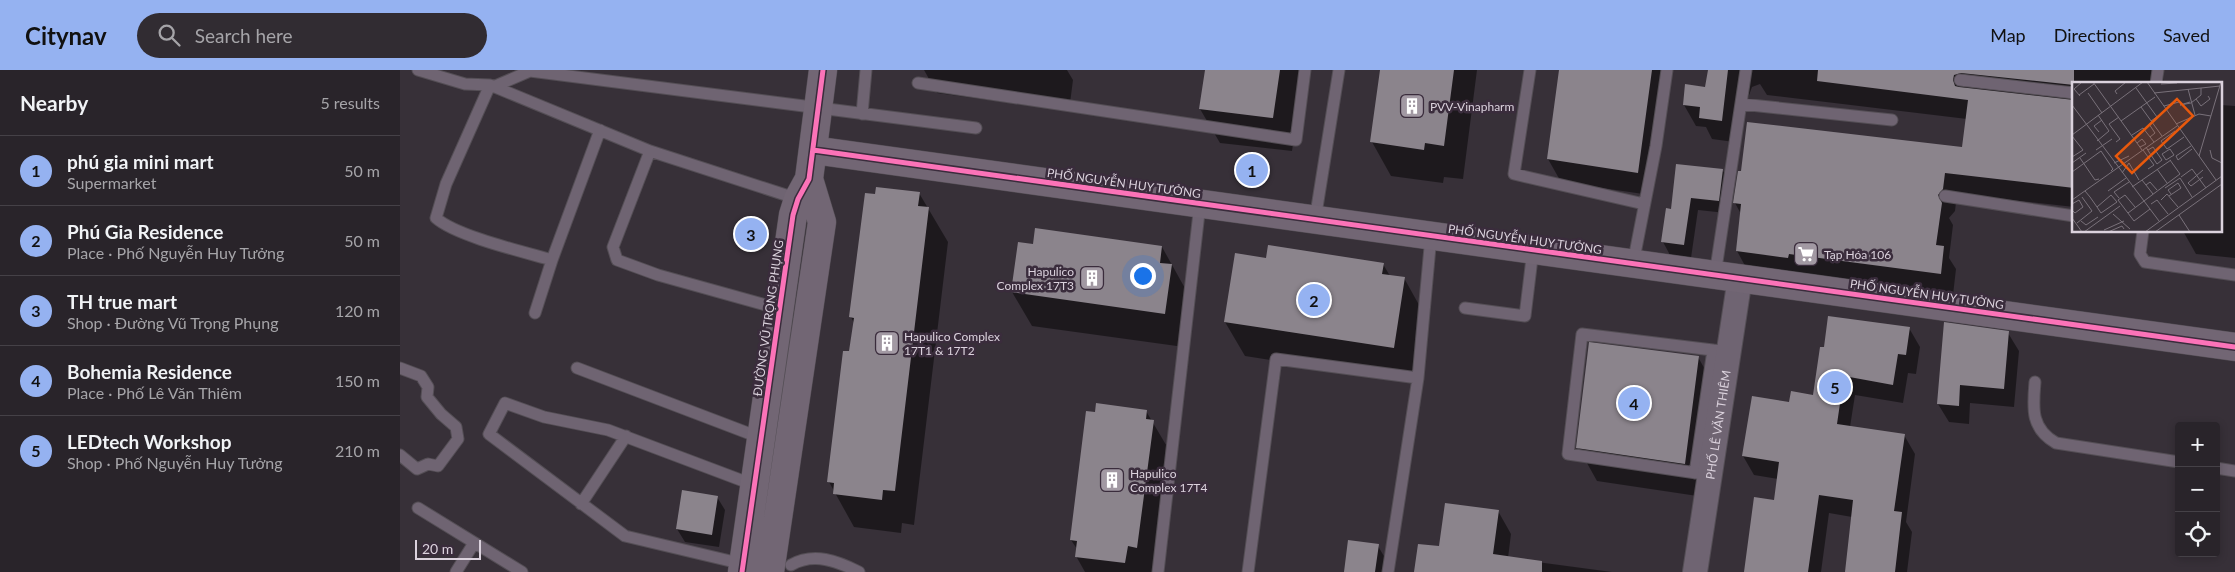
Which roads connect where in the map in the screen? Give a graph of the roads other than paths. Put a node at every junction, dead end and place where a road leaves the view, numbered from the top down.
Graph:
1 (418, 70) edge
2 (823, 70) edge
3 (866, 70) edge
4 (1305, 70) edge
5 (1339, 70) edge
6 (1530, 70) edge
7 (1667, 70) edge
8 (1746, 70) edge
9 (1960, 80) dead end
10 (918, 83) dead end
11 (492, 86) junction
12 (2072, 94) edge
13 (1741, 104) junction
14 (818, 108) junction
15 (862, 114) junction
16 (1892, 120) dead end
17 (976, 128) dead end
18 (600, 130) junction
19 (813, 150) junction
20 (650, 151) junction
21 (804, 189) junction
22 (1945, 196) dead end
23 (1200, 204) junction
24 (1644, 204) junction
25 (2072, 216) edge
26 (1315, 220) junction
27 (2142, 232) edge
28 (1431, 236) junction
29 (1533, 250) junction
30 (552, 260) junction
31 (1632, 264) junction
32 (2235, 275) edge
33 (1728, 277) junction
34 (1465, 308) dead end
35 (780, 309) junction
36 (535, 313) dead end
37 (2235, 347) edge
38 (1721, 351) junction
39 (400, 368) edge
40 (577, 368) dead end
41 (1418, 378) junction
42 (2035, 382) dead end
43 (626, 436) junction
44 (761, 438) junction
45 (400, 455) edge
46 (2175, 461) edge
47 (2220, 469) edge
48 (2235, 471) edge
49 (1703, 474) junction
50 (754, 485) junction
51 (581, 504) junction
52 (418, 508) dead end
53 (474, 543) junction
54 (743, 568) edge
55 (782, 568) edge
56 (456, 572) edge
57 (522, 572) edge
58 (859, 572) edge
59 (1158, 572) edge
60 (1248, 572) edge
61 (1388, 572) edge
62 (1695, 572) edge

1 - 11 lane
2 - 14 street, ĐƯỜNG VŨ TRỌNG PHỤNG
3 - 15 lane
4 - 10 lane
5 - 26 lane
6 - 24 lane
7 - 24 lane
8 - 13 lane
9 - 12 lane
11 - 14 lane
11 - 18 lane
11 - 30 lane
13 - 16 lane
13 - 33 lane
14 - 15 lane
14 - 19 street, ĐƯỜNG VŨ TRỌNG PHỤNG
15 - 17 lane
18 - 20 lane
18 - 30 lane
19 - 21 street, ĐƯỜNG VŨ TRỌNG PHỤNG
19 - 23 street, PHỐ NGUYỄN HUY TƯỞNG
20 - 21 lane
20 - 35 lane
21 - 35 street, ĐƯỜNG VŨ TRỌNG PHỤNG
21 - 55 street, ĐƯỜNG VŨ TRỌNG PHỤNG
22 - 25 lane
23 - 26 street, PHỐ NGUYỄN HUY TƯỞNG
23 - 59 lane
24 - 31 lane
26 - 28 street, PHỐ NGUYỄN HUY TƯỞNG
27 - 32 lane
28 - 29 street, PHỐ NGUYỄN HUY TƯỞNG
28 - 41 lane
29 - 31 street, PHỐ NGUYỄN HUY TƯỞNG
29 - 34 lane
30 - 36 lane
31 - 33 street, PHỐ NGUYỄN HUY TƯỞNG
33 - 37 street, PHỐ NGUYỄN HUY TƯỞNG
33 - 38 street, PHỐ LÊ VĂN THIÊM
35 - 44 street, ĐƯỜNG VŨ TRỌNG PHỤNG
38 - 49 street, PHỐ LÊ VĂN THIÊM
38 - 49 lane
39 - 45 lane
40 - 44 lane
41 - 60 lane
41 - 61 lane
42 - 46 lane
43 - 50 lane
43 - 51 lane
43 - 51 lane
44 - 50 street, ĐƯỜNG VŨ TRỌNG PHỤNG
47 - 48 lane
49 - 62 street, PHỐ LÊ VĂN THIÊM
50 - 54 street, ĐƯỜNG VŨ TRỌNG PHỤNG
51 - 54 lane
52 - 53 lane
53 - 56 lane
53 - 57 lane
55 - 58 lane

